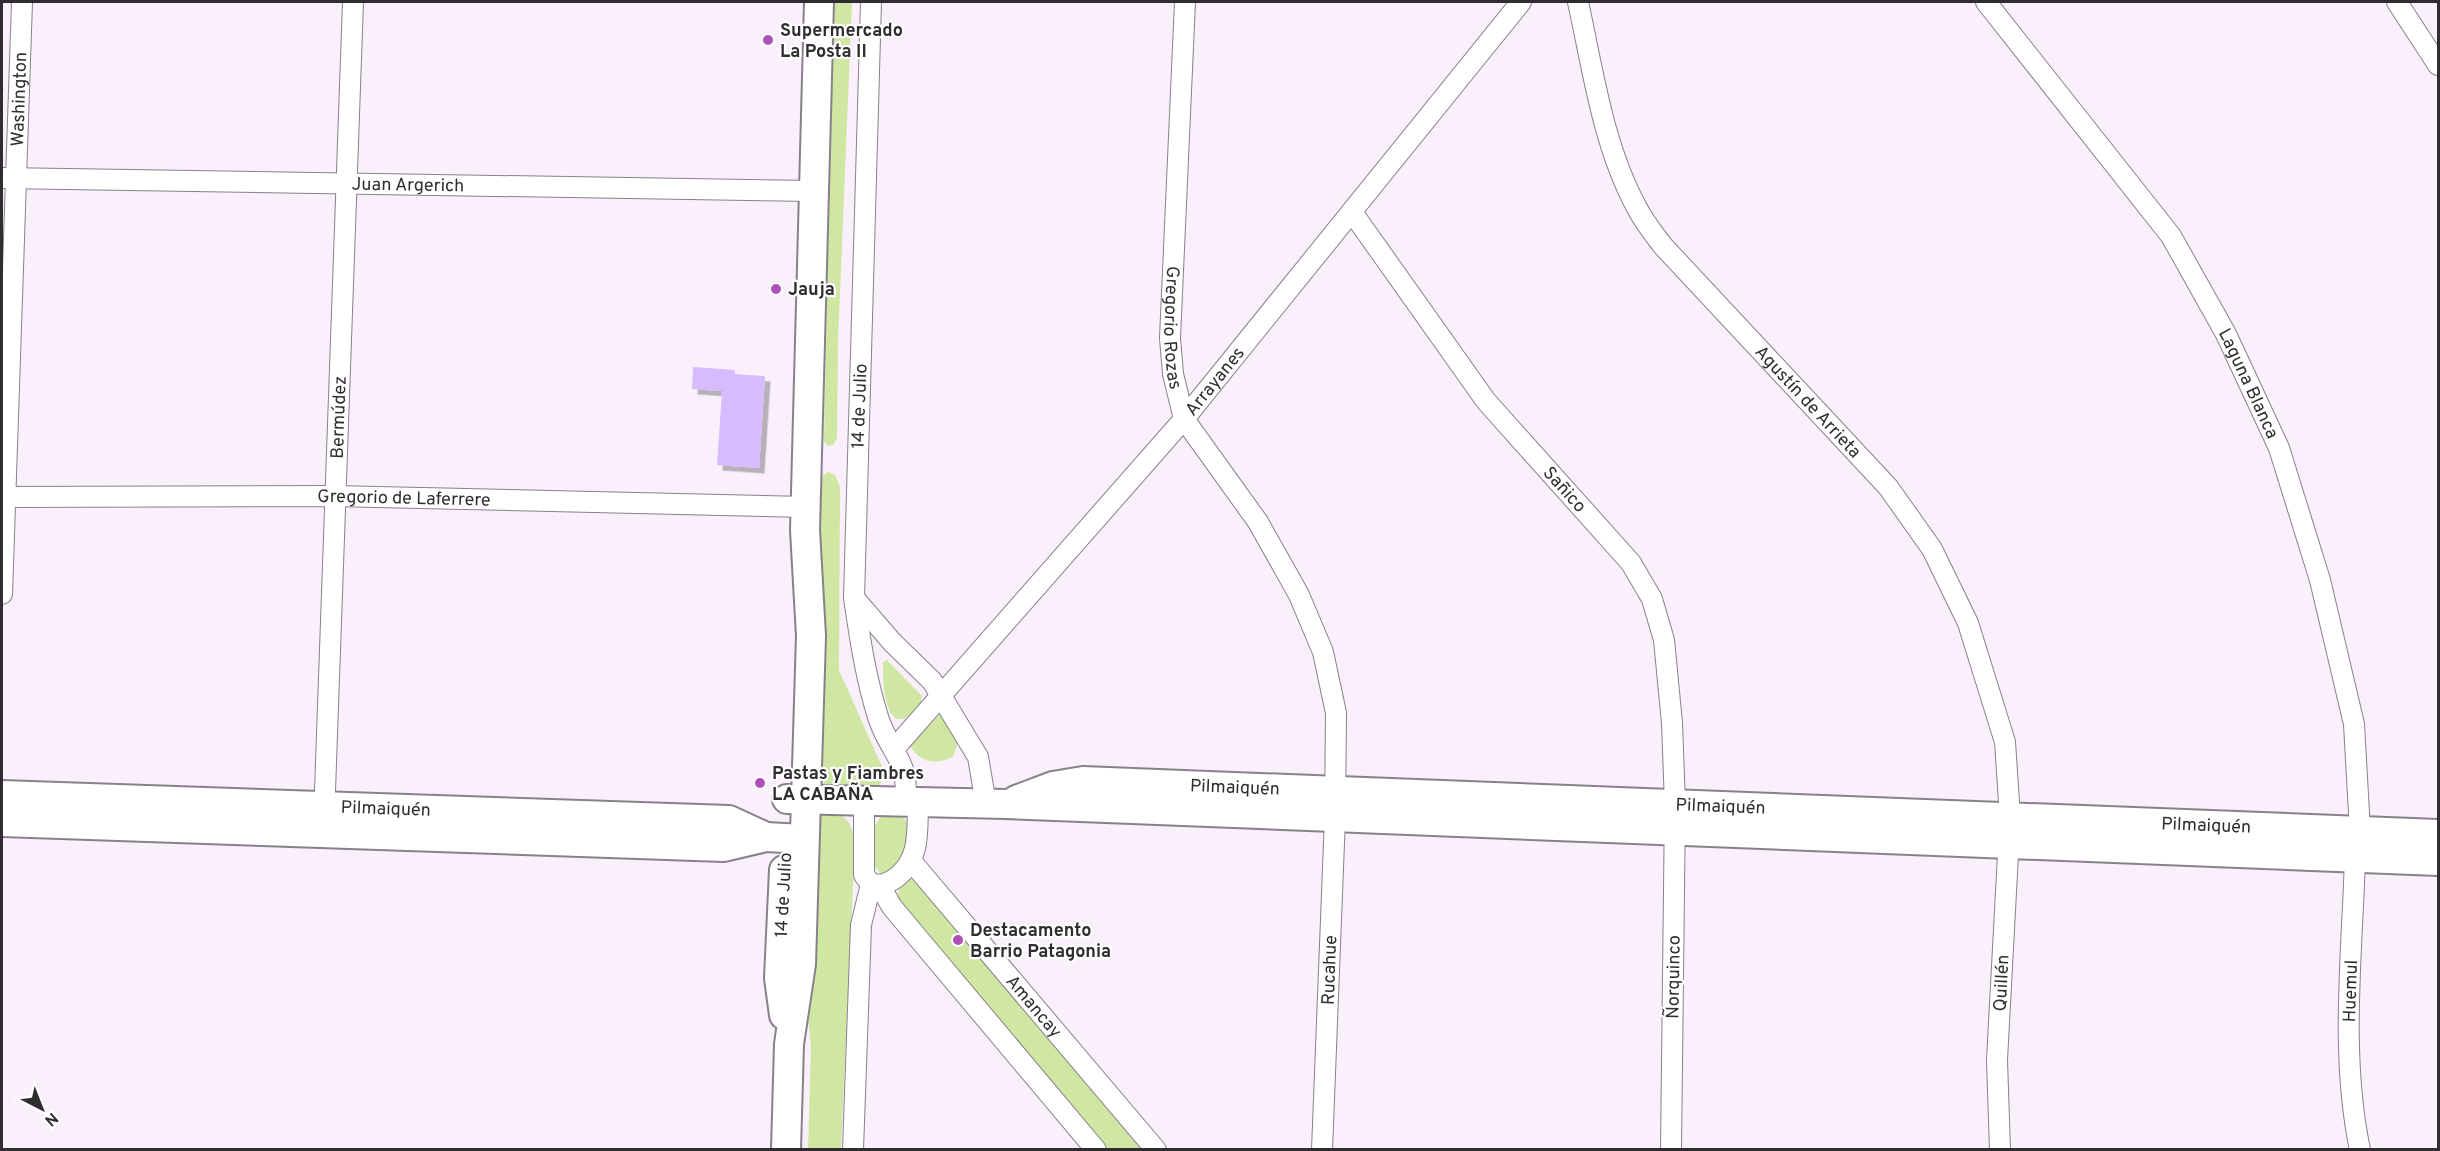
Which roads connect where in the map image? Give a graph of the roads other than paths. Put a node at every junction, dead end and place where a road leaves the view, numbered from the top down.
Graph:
1 (22, 2) edge
2 (352, 2) edge
3 (819, 2) edge
4 (871, 2) edge
5 (1185, 2) edge
6 (1521, 2) edge
7 (1578, 2) edge
8 (1986, 2) edge
9 (2397, 2) edge
10 (2439, 65) edge
11 (9, 178) edge
12 (348, 185) junction
13 (814, 191) junction
14 (1352, 213) junction
15 (1184, 419) junction
16 (334, 496) junction
17 (4, 498) edge
18 (806, 518) junction
19 (2, 594) edge
20 (854, 598) junction
21 (942, 697) junction
22 (894, 749) junction
23 (2, 795) edge
24 (796, 799) junction
25 (864, 801) junction
26 (911, 802) junction
27 (996, 804) junction
28 (1335, 804) junction
29 (1674, 818) junction
30 (324, 820) junction
31 (2, 822) edge
32 (2010, 831) junction
33 (2439, 834) edge
34 (785, 838) junction
35 (2358, 845) junction
36 (2439, 861) edge
37 (912, 862) junction
38 (876, 885) junction
39 (1094, 1148) edge
40 (786, 1149) edge
41 (853, 1149) edge
42 (1156, 1149) edge
43 (1322, 1149) edge
44 (1671, 1149) edge
45 (2000, 1149) edge
46 (2360, 1149) edge

1 - 11 street, Washington
2 - 12 street, Bermúdez
3 - 13 main road, 14 de Julio
4 - 20 street, 14 de Julio
5 - 15 street, Gregorio Rozas
6 - 14 street, Arrayanes
7 - 32 street, Agustín de Arrieta
8 - 35 street, Laguna Blanca
9 - 10 street
11 - 12 street, Juan Argerich
11 - 17 street, Washington
12 - 13 street, Juan Argerich
12 - 16 street, Bermúdez
13 - 18 main road, 14 de Julio
14 - 15 street, Arrayanes
14 - 29 street, Sañico
15 - 21 street, Arrayanes
15 - 28 street, Gregorio Rozas
16 - 17 street, Gregorio de Laferrere
16 - 18 street, Gregorio de Laferrere
16 - 30 street, Bermúdez
17 - 19 street, Washington
18 - 24 main road, 14 de Julio
20 - 21 street
20 - 22 street, 14 de Julio
21 - 22 street, Arrayanes
21 - 27 street
22 - 26 street, 14 de Julio
23 - 30 main road, Pilmaiquén
24 - 25 main road, Pilmaiquén
24 - 34 main road, 14 de Julio
25 - 26 main road, Pilmaiquén
25 - 38 street
26 - 27 main road, Pilmaiquén
26 - 37 street, 14 de Julio
27 - 28 main road, Pilmaiquén
28 - 29 main road, Pilmaiquén
28 - 43 street, Rucahue
29 - 32 main road, Pilmaiquén
29 - 44 street, Ñorquinco
30 - 31 main road, Pilmaiquén
30 - 34 main road, Pilmaiquén
32 - 35 main road, Pilmaiquén
32 - 45 street, Quillén
33 - 35 main road, Pilmaiquén
34 - 40 main road, 14 de Julio
35 - 36 main road, Pilmaiquén
35 - 46 street, Huemul
37 - 38 street
37 - 42 street, Amancay
38 - 39 street
38 - 41 street

